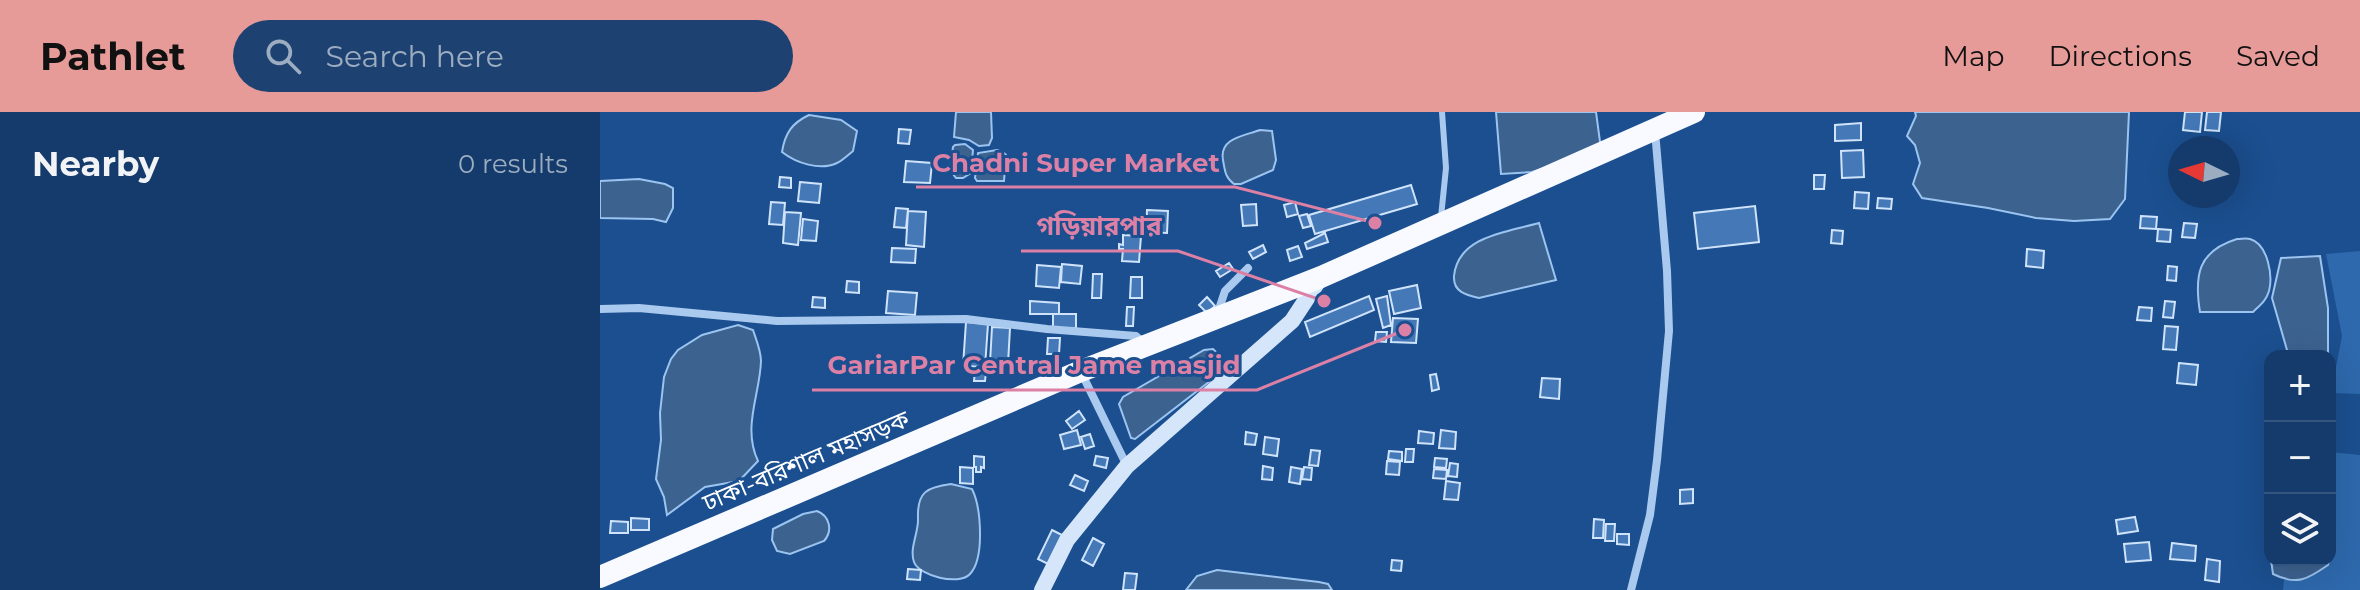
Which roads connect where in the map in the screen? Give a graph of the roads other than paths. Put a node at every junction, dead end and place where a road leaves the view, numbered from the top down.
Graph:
1 (1442, 112) edge
2 (1694, 112) edge
3 (1655, 130) junction
4 (1440, 224) junction
5 (1248, 268) dead end
6 (1321, 277) junction
7 (600, 309) edge
8 (1214, 320) junction
9 (1148, 346) junction
10 (1081, 371) junction
11 (1127, 466) junction
12 (600, 577) edge
13 (1042, 590) edge
14 (1631, 590) edge

1 - 4 lane
2 - 3 highway, ঢাকা-বরিশাল মহাসড়ক
3 - 4 highway, ঢাকা-বরিশাল মহাসড়ক
3 - 14 street
4 - 6 highway, ঢাকা-বরিশাল মহাসড়ক
5 - 8 street
6 - 8 highway, ঢাকা-বরিশাল মহাসড়ক
6 - 11 main road
7 - 9 street
8 - 9 highway, ঢাকা-বরিশাল মহাসড়ক
9 - 10 highway, ঢাকা-বরিশাল মহাসড়ক
10 - 11 street
10 - 12 highway, ঢাকা-বরিশাল মহাসড়ক
11 - 13 main road

